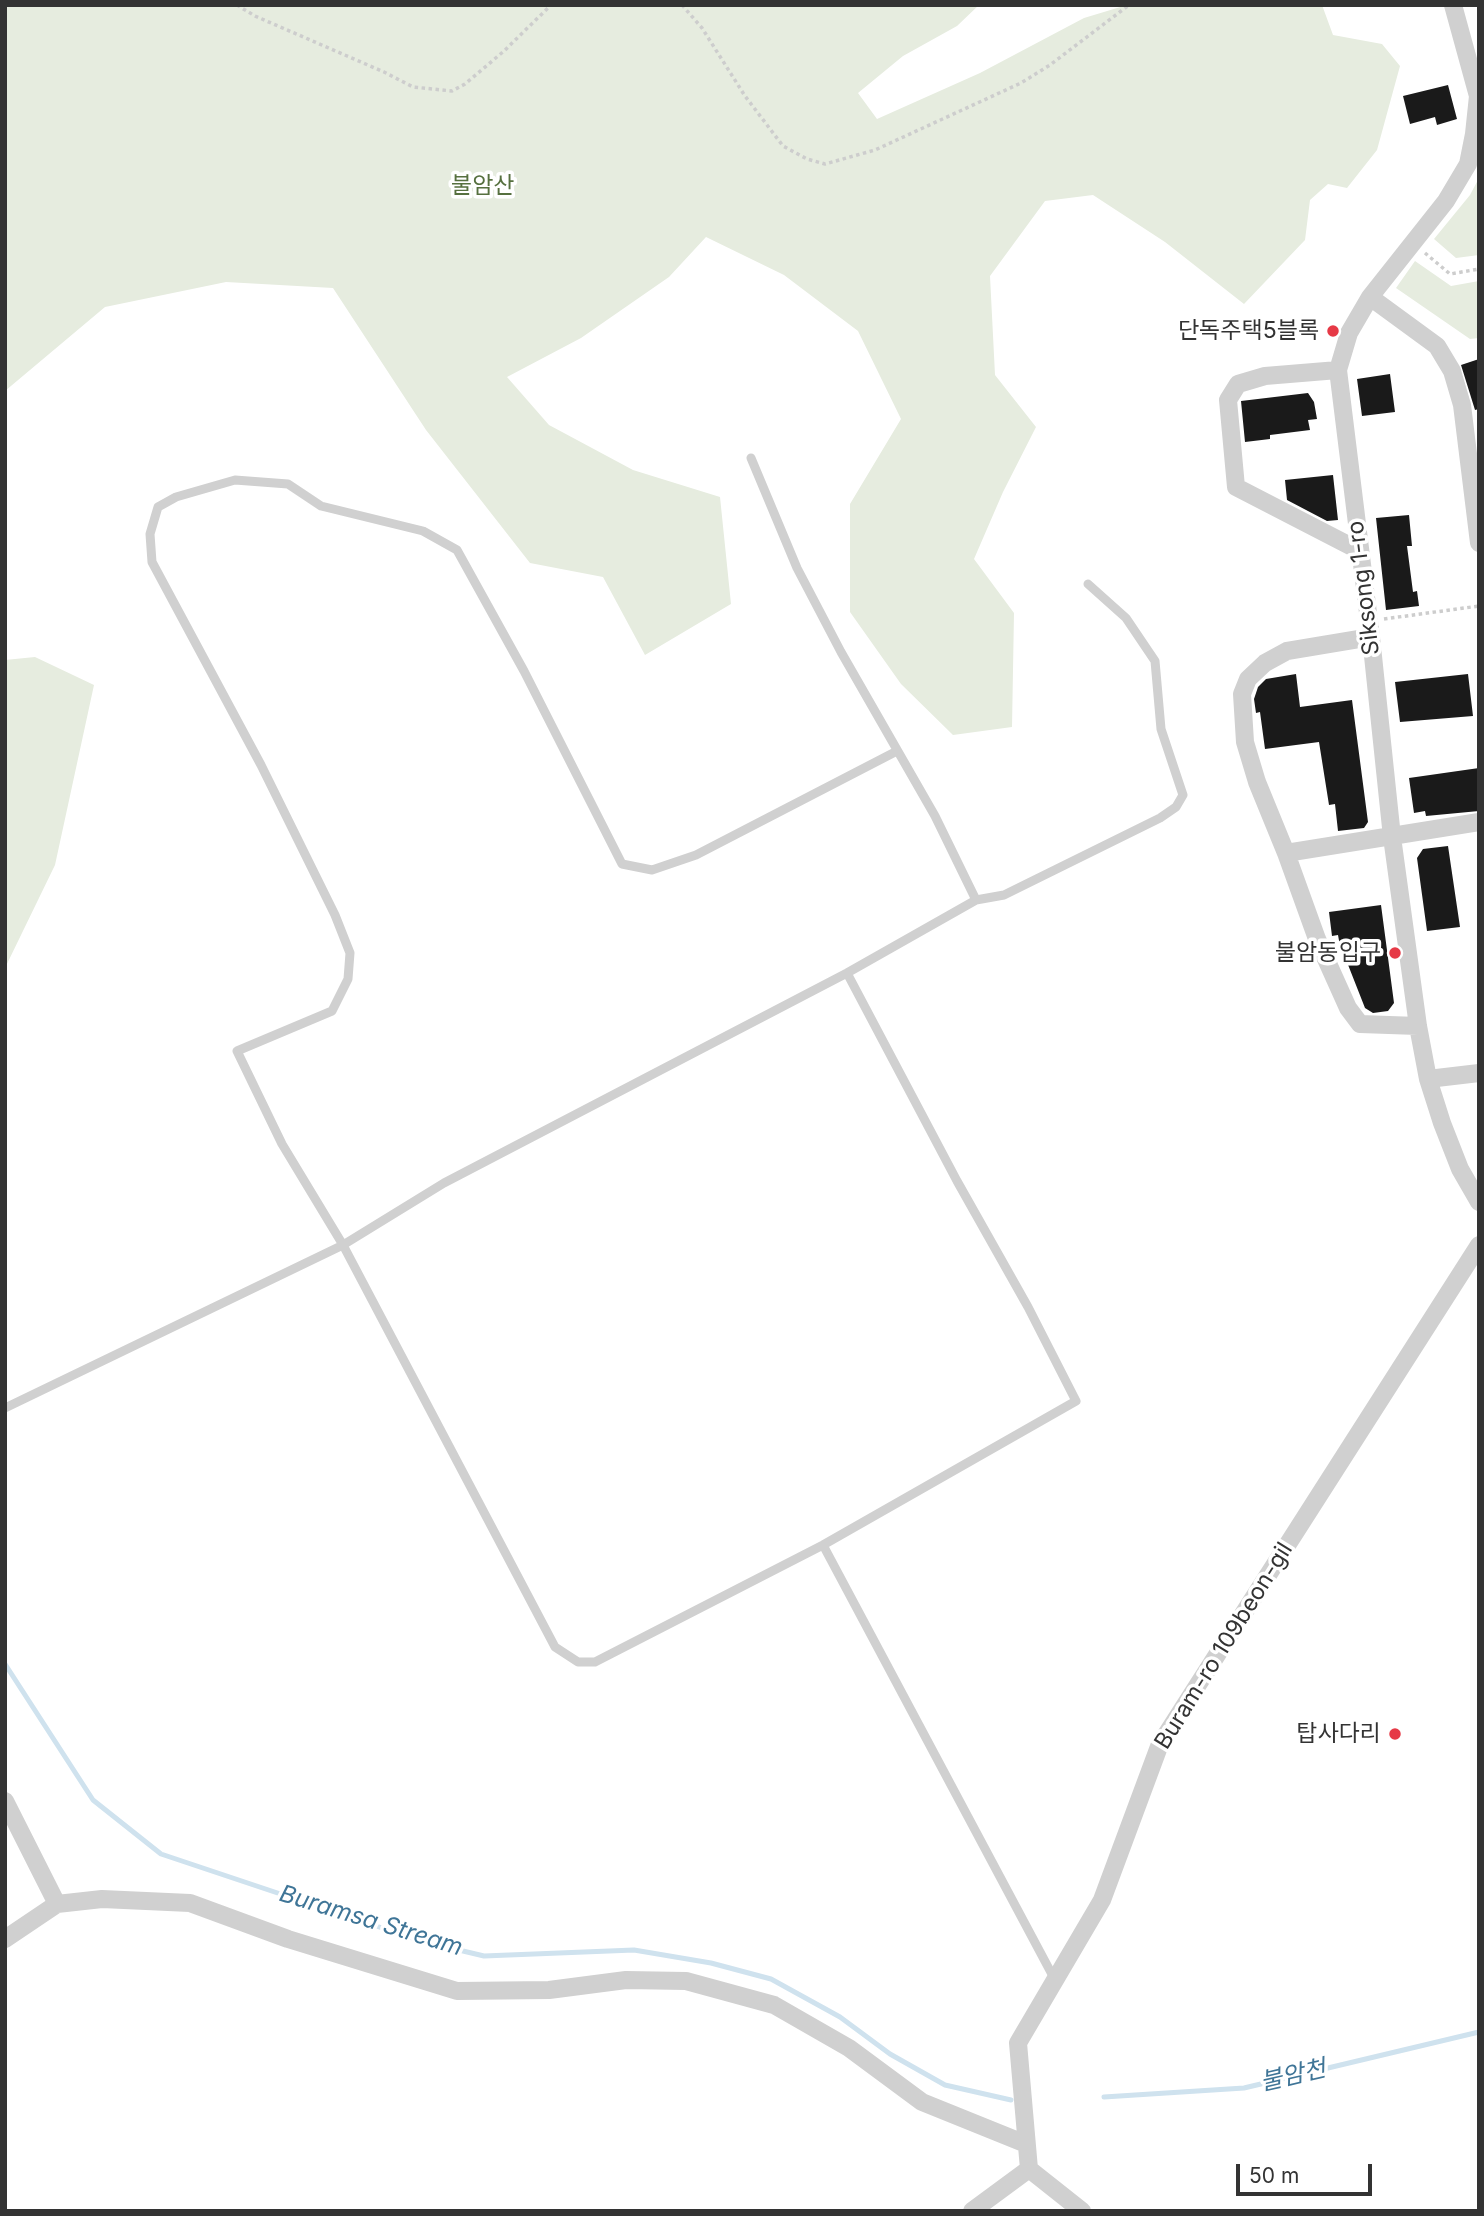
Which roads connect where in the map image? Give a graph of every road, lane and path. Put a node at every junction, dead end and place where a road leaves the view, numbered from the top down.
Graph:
1 (237, 5) edge
2 (551, 5) edge
3 (682, 5) edge
4 (1129, 5) edge
5 (1453, 5) edge
6 (1412, 243) junction
7 (1479, 268) edge
8 (1370, 298) junction
9 (1338, 370) junction
10 (751, 458) dead end
11 (1479, 543) edge
12 (1360, 551) junction
13 (1088, 584) dead end
14 (1479, 606) edge
15 (1370, 629) junction
16 (897, 751) junction
17 (1479, 822) edge
18 (1392, 837) junction
19 (1286, 853) junction
20 (976, 900) junction
21 (847, 973) junction
22 (1418, 1026) junction
23 (1479, 1073) edge
24 (1429, 1079) junction
25 (1479, 1202) edge
26 (343, 1245) junction
27 (1479, 1245) edge
28 (5, 1408) edge
29 (823, 1545) junction
30 (5, 1801) edge
31 (57, 1904) junction
32 (5, 1939) edge
33 (1056, 1982) junction
34 (1026, 2144) junction
35 (1029, 2169) junction
36 (972, 2211) edge
37 (1082, 2211) edge

1 - 2 path
3 - 4 path
5 - 6 street, Siksong 1-ro
6 - 7 path
6 - 8 street, Siksong 1-ro
8 - 9 street, Siksong 1-ro
8 - 11 street
9 - 12 street, Siksong 1-ro
9 - 12 street
10 - 16 lane
12 - 15 street, Siksong 1-ro
13 - 20 lane
14 - 15 path
15 - 18 street, Siksong 1-ro
15 - 19 street
16 - 20 lane
16 - 26 lane
17 - 18 street
18 - 19 street
18 - 22 street, Siksong 1-ro
19 - 22 street
20 - 21 lane
21 - 26 lane
21 - 29 lane
22 - 24 street, Siksong 1-ro
23 - 24 street
24 - 25 street, Siksong 1-ro
26 - 28 lane
26 - 29 lane
27 - 33 street, Buram-ro 109beon-gil
29 - 33 lane
30 - 31 street
31 - 32 street
31 - 34 street
33 - 34 street, Buram-ro 109beon-gil
34 - 35 street, Buram-ro 109beon-gil
35 - 36 street
35 - 37 street

